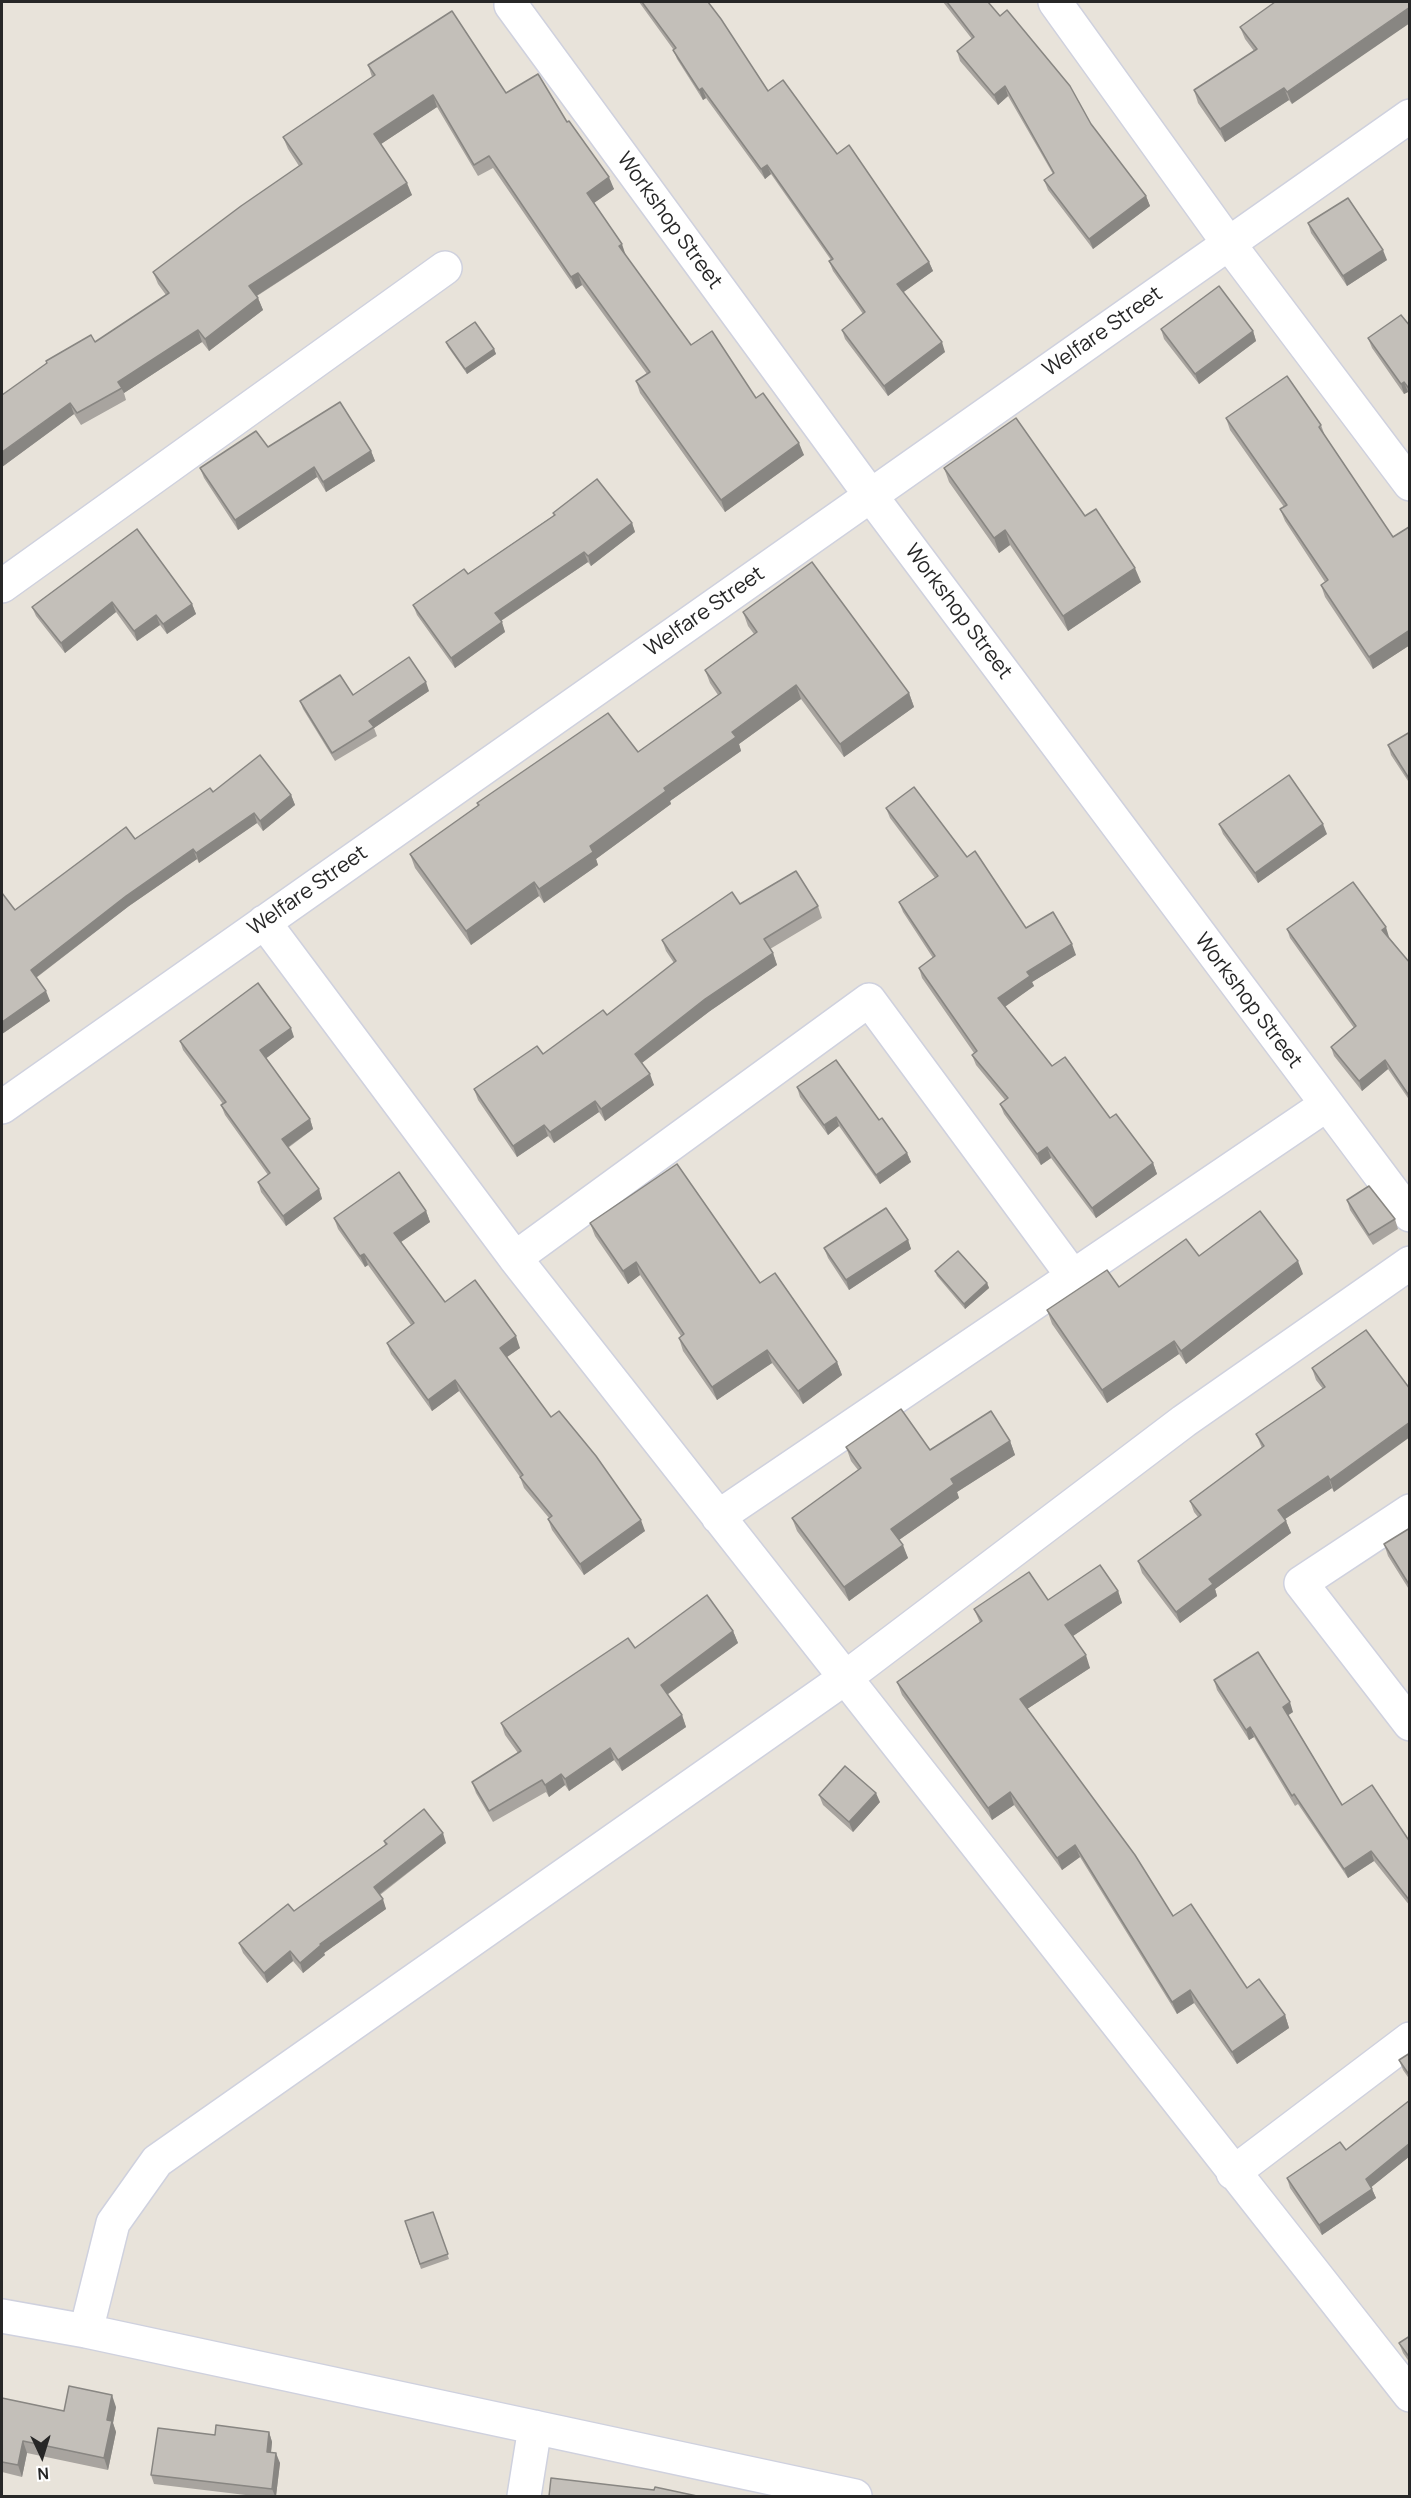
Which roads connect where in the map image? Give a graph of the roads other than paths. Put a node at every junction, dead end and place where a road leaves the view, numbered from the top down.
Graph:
1 (1054, 2) edge
2 (511, 5) dead end
3 (1410, 116) edge
4 (1229, 243) junction
5 (446, 268) dead end
6 (1410, 484) edge
7 (871, 496) junction
8 (2, 586) edge
9 (264, 922) junction
10 (1326, 1105) junction
11 (2, 1107) edge
12 (1410, 1215) edge
13 (515, 1258) junction
14 (1410, 1263) edge
15 (1072, 1275) junction
16 (1410, 1510) edge
17 (718, 1517) junction
18 (844, 1678) junction
19 (1410, 1724) edge
20 (1410, 2039) edge
21 (1233, 2173) junction
22 (2, 2316) edge
23 (86, 2331) junction
24 (1410, 2395) edge
25 (535, 2427) junction
26 (524, 2496) edge
27 (855, 2496) edge

1 - 4 street
2 - 7 street, Workshop Street
3 - 4 street, Welfare Street
4 - 6 street
4 - 7 street, Welfare Street
5 - 8 street
7 - 9 street, Welfare Street
7 - 10 street, Workshop Street
9 - 11 street, Welfare Street
9 - 13 street
10 - 12 street, Workshop Street
10 - 15 street
13 - 15 street
13 - 17 street
14 - 18 street
15 - 17 street
16 - 19 street
17 - 18 street
18 - 21 street
18 - 23 street
20 - 21 street
21 - 24 street
22 - 23 street
23 - 25 street
25 - 26 street
25 - 27 street

